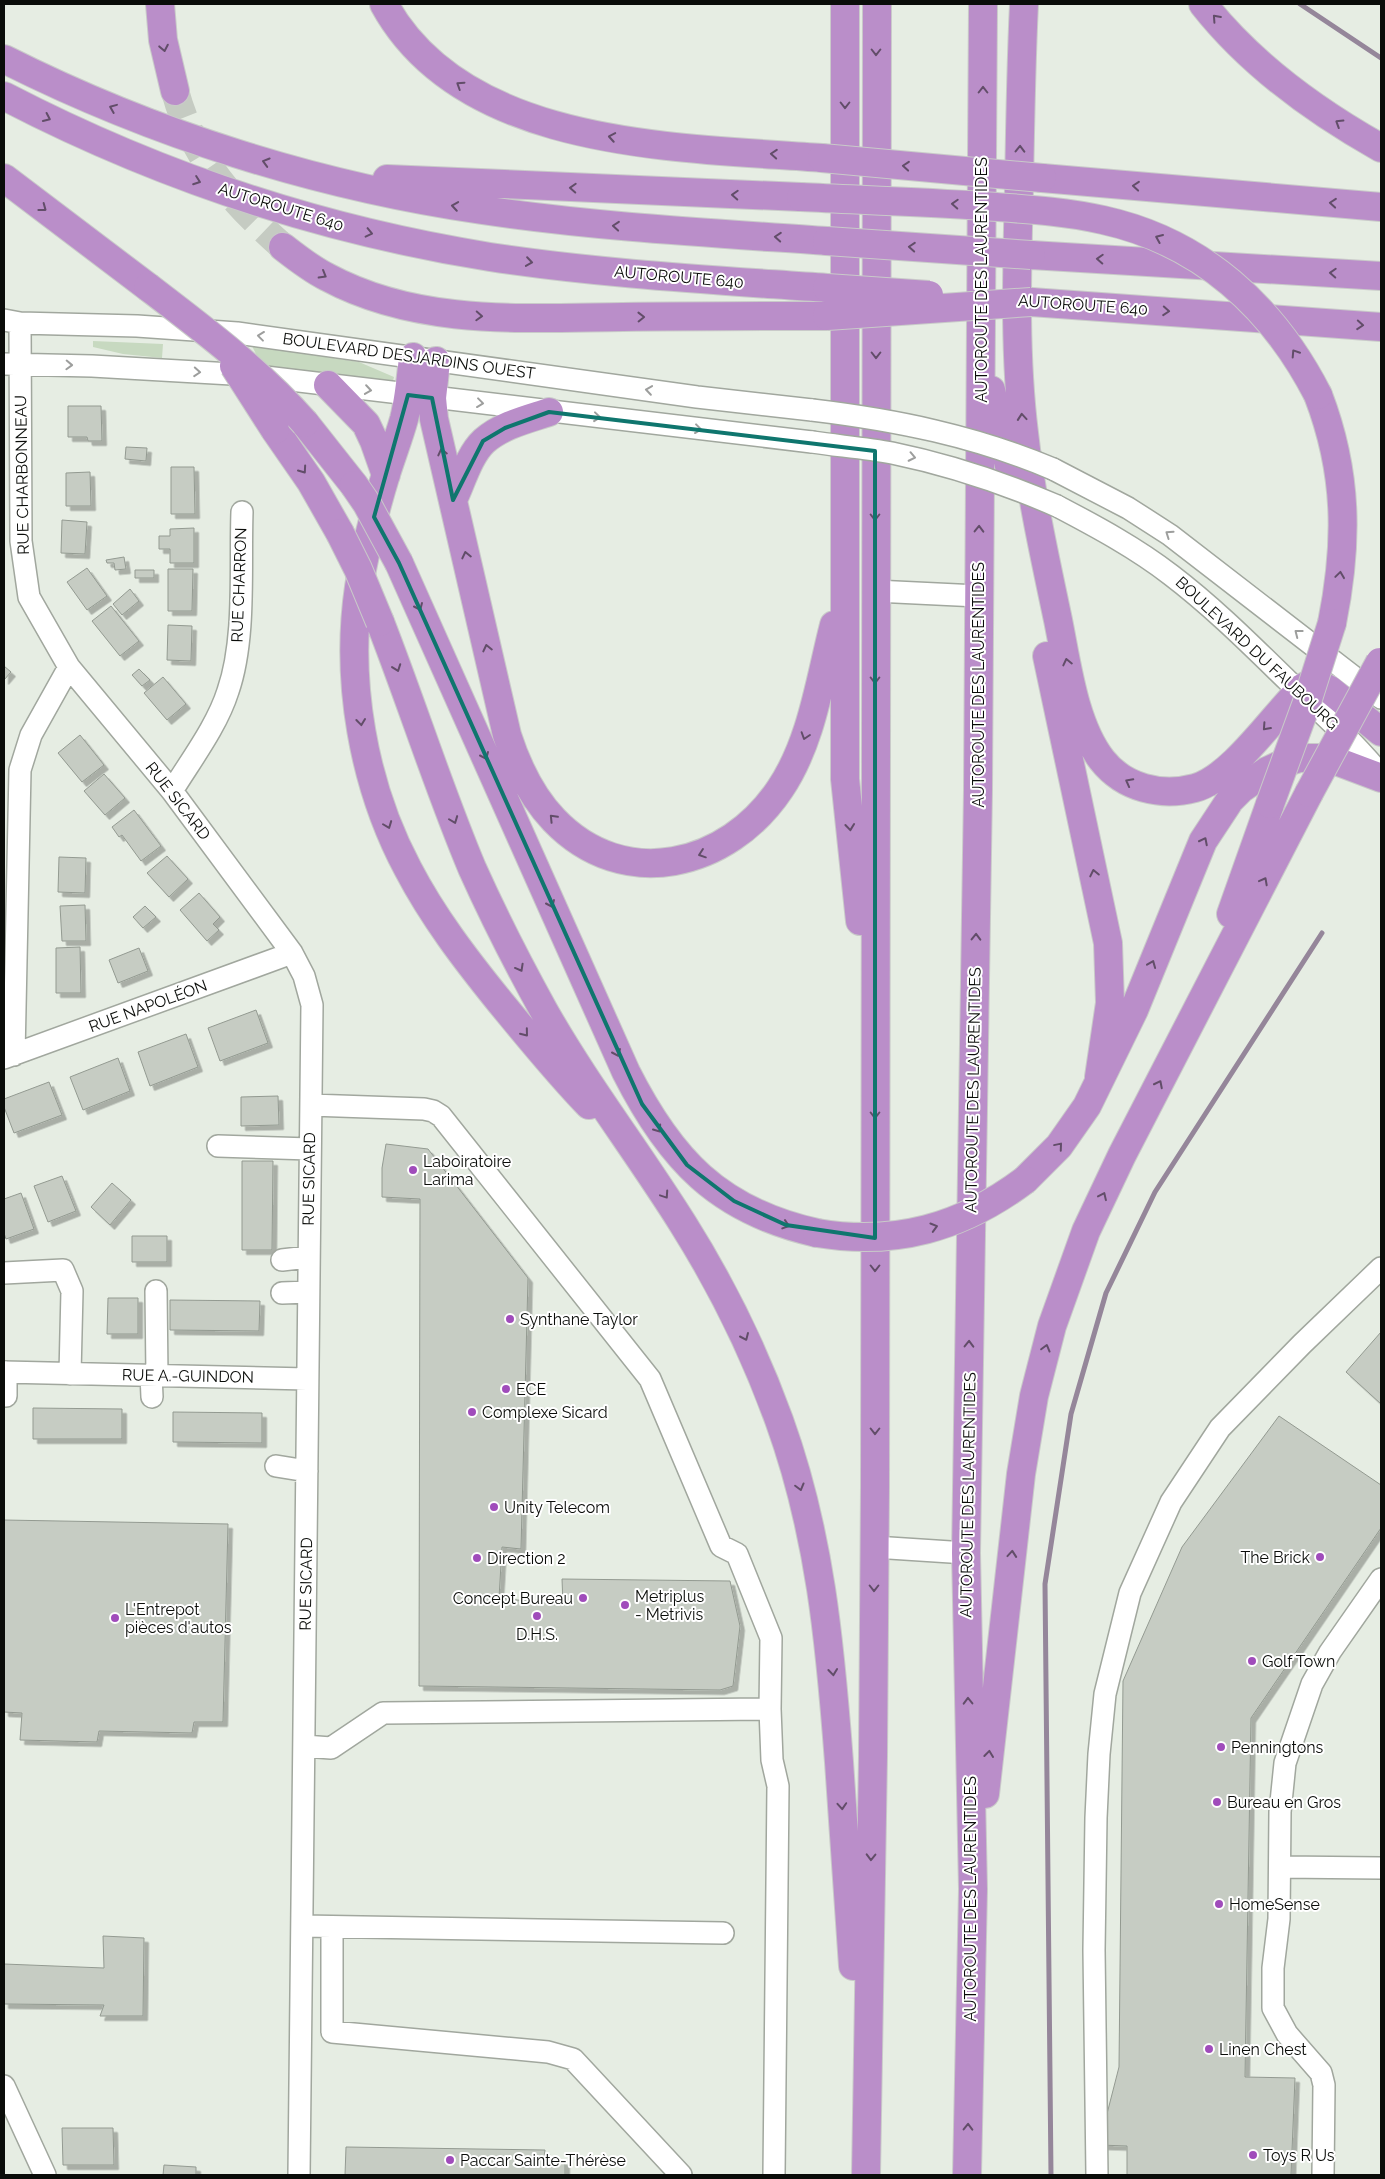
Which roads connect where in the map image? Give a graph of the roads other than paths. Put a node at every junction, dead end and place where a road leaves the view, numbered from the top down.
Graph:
1 (160, 4) edge
2 (384, 4) edge
3 (845, 4) edge
4 (876, 4) edge
5 (983, 4) edge
6 (1024, 4) edge
7 (1203, 4) edge
8 (4, 59) edge
9 (175, 91) tunnel mouth
10 (4, 96) edge
11 (1381, 148) edge
12 (313, 176) junction
13 (4, 178) edge
14 (1381, 207) edge
15 (283, 247) tunnel mouth
16 (1381, 276) edge
17 (1030, 302) junction
18 (12, 321) edge
19 (1381, 327) edge
20 (219, 342) junction
21 (980, 348) junction
22 (425, 359) junction
23 (12, 364) edge
24 (328, 385) junction
25 (420, 397) junction
26 (812, 410) joint
27 (549, 412) junction
28 (386, 474) junction
29 (453, 500) junction
30 (242, 512) dead end
31 (844, 584) junction
32 (875, 591) junction
33 (978, 596) junction
34 (1381, 662) edge
35 (69, 667) junction
36 (1299, 691) junction
37 (1381, 698) edge
38 (1381, 732) edge
39 (1381, 776) edge
40 (172, 791) junction
41 (292, 953) junction
42 (1201, 1002) junction
43 (9, 1057) edge
44 (875, 1066) junction
45 (1099, 1077) junction
46 (310, 1105) junction
47 (218, 1146) dead end
48 (310, 1150) junction
49 (638, 1155) junction
50 (308, 1257) junction
51 (282, 1260) dead end
52 (1381, 1268) edge
53 (4, 1273) edge
54 (156, 1291) dead end
55 (308, 1292) junction
56 (282, 1293) dead end
57 (5, 1372) edge
58 (70, 1374) junction
59 (154, 1376) junction
60 (307, 1379) junction
61 (6, 1396) dead end
62 (152, 1397) dead end
63 (276, 1466) dead end
64 (307, 1471) junction
65 (874, 1547) junction
66 (966, 1552) junction
67 (1381, 1579) edge
68 (770, 1709) junction
69 (304, 1746) junction
70 (1280, 1867) junction
71 (1381, 1868) edge
72 (973, 1889) junction
73 (302, 1926) junction
74 (332, 1927) junction
75 (723, 1934) dead end
76 (4, 2086) edge
77 (866, 2147) junction
78 (45, 2175) edge
79 (299, 2175) edge
80 (681, 2175) edge
81 (774, 2175) edge
82 (866, 2175) edge
83 (967, 2175) edge
84 (1097, 2175) edge
85 (1323, 2175) edge

1 -> 9 highway
14 -> 2 highway, bridge
3 -> 31 highway
4 -> 32 highway
21 -> 5 highway, AUTOROUTE DES LAURENTIDES
36 -> 6 highway
11 -> 7 highway
12 -> 8 highway
10 -> 17 highway, AUTOROUTE 640, bridge
16 -> 12 highway, bridge
42 -> 12 highway, bridge
13 -> 20 highway, bridge
15 -> 17 highway, bridge
17 -> 19 highway, AUTOROUTE 640
22 -> 18 street, BOULEVARD DESJARDINS OUEST
18 - 23 street, RUE CHARBONNEAU
20 -> 45 highway, bridge
20 -> 49 highway, bridge
33 -> 21 highway, AUTOROUTE DES LAURENTIDES
45 -> 21 highway
22 - 25 highway
26 -> 22 street, BOULEVARD DESJARDINS OUEST
23 -> 24 street
23 - 35 street, RUE CHARBONNEAU
24 -> 25 street
24 - 28 highway
25 -> 27 street
25 - 28 highway
29 -> 25 highway
37 -> 26 street, BOULEVARD DU FAUBOURG, bridge
27 - 29 highway
27 -> 36 street, BOULEVARD DU FAUBOURG, bridge
28 -> 49 highway
31 -> 29 highway
30 - 40 street, RUE CHARRON
31 -> 44 highway
32 - 33 street
32 -> 44 highway
66 -> 33 highway, AUTOROUTE DES LAURENTIDES
42 -> 34 highway, bridge
35 - 40 street, RUE SICARD
35 - 43 street
36 - 38 highway
36 - 39 street, BOULEVARD DU FAUBOURG
45 -> 39 highway
40 - 41 street, RUE SICARD
41 - 43 street, RUE NAPOLÉON
41 - 46 street, RUE SICARD
72 -> 42 highway
44 -> 65 highway
46 - 48 street, RUE SICARD
46 - 68 street
47 - 48 street
48 - 50 street, RUE SICARD
49 -> 77 highway
50 - 51 street
50 - 55 street, RUE SICARD
52 - 84 street
53 - 58 street
54 - 59 street
55 - 56 street
55 - 60 street, RUE SICARD
57 - 58 street, RUE A.-GUINDON
57 - 61 street
58 - 59 street, RUE A.-GUINDON
59 - 60 street, RUE A.-GUINDON
59 - 62 street
60 - 64 street, RUE SICARD
63 - 64 street
64 - 69 street, RUE SICARD
65 - 66 street
65 -> 77 highway
72 -> 66 highway, AUTOROUTE DES LAURENTIDES
67 - 70 street
68 - 69 street
68 - 81 street
69 - 73 street, RUE SICARD
70 - 71 street
70 - 85 street
83 -> 72 highway, AUTOROUTE DES LAURENTIDES
73 - 74 street
73 - 79 street, RUE SICARD
74 - 75 street
74 - 80 street
76 - 78 street
77 - 82 highway

